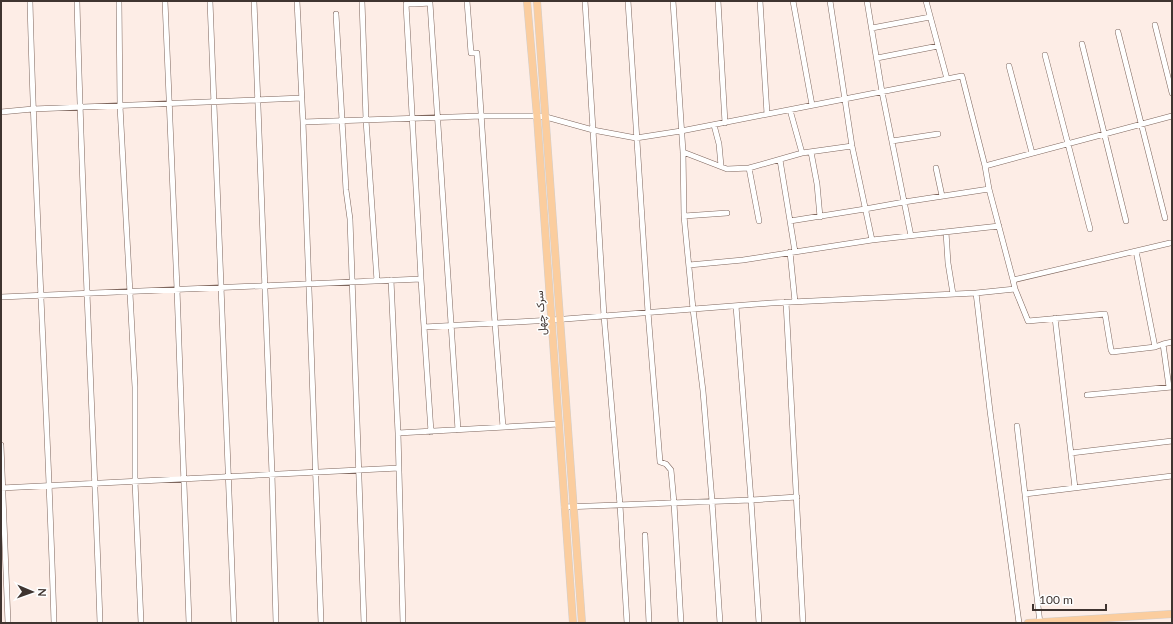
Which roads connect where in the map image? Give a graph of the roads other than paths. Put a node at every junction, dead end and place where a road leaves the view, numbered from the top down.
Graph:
1 (30, 1) edge
2 (77, 1) edge
3 (119, 1) edge
4 (165, 1) edge
5 (210, 1) edge
6 (254, 1) edge
7 (298, 1) edge
8 (362, 1) edge
9 (467, 1) edge
10 (527, 1) edge
11 (537, 1) edge
12 (584, 1) edge
13 (628, 1) edge
14 (673, 1) edge
15 (718, 1) edge
16 (760, 1) edge
17 (792, 1) edge
18 (830, 1) edge
19 (867, 1) edge
20 (926, 1) edge
21 (415, 2) edge
22 (336, 14) dead end
23 (930, 17) junction
24 (1154, 25) dead end
25 (872, 28) junction
26 (1118, 32) dead end
27 (1082, 44) dead end
28 (938, 46) junction
29 (1045, 55) dead end
30 (876, 58) junction
31 (1009, 66) dead end
32 (947, 79) junction
33 (882, 92) junction
34 (1172, 93) edge
35 (302, 98) junction
36 (845, 99) junction
37 (258, 100) junction
38 (215, 102) junction
39 (170, 104) junction
40 (812, 105) junction
41 (120, 106) junction
42 (80, 107) junction
43 (33, 109) junction
44 (790, 110) junction
45 (1, 112) edge
46 (767, 114) junction
47 (482, 116) junction
48 (537, 116) junction
49 (1172, 116) edge
50 (546, 117) junction
51 (412, 118) junction
52 (438, 118) junction
53 (366, 120) junction
54 (343, 121) junction
55 (303, 122) junction
56 (725, 122) junction
57 (1141, 124) junction
58 (714, 125) junction
59 (593, 130) junction
60 (681, 131) junction
61 (938, 134) dead end
62 (1104, 134) junction
63 (636, 138) junction
64 (892, 141) junction
65 (1068, 143) junction
66 (852, 146) junction
67 (683, 152) junction
68 (811, 152) junction
69 (802, 153) junction
70 (1032, 153) junction
71 (780, 160) junction
72 (721, 166) junction
73 (984, 166) junction
74 (749, 168) junction
75 (936, 168) dead end
76 (989, 189) junction
77 (942, 196) junction
78 (904, 202) junction
79 (865, 209) junction
80 (727, 213) dead end
81 (684, 216) junction
82 (820, 216) junction
83 (1165, 218) dead end
84 (759, 221) dead end
85 (790, 221) junction
86 (1126, 221) dead end
87 (999, 226) junction
88 (1090, 229) dead end
89 (946, 232) junction
90 (911, 236) junction
91 (872, 240) junction
92 (1172, 243) edge
93 (1136, 251) junction
94 (793, 252) junction
95 (689, 265) junction
96 (421, 279) junction
97 (391, 280) junction
98 (1013, 280) junction
99 (377, 281) junction
100 (352, 282) junction
101 (308, 284) junction
102 (265, 286) junction
103 (221, 288) junction
104 (1015, 289) junction
105 (177, 290) junction
106 (130, 292) junction
107 (976, 293) junction
108 (86, 294) junction
109 (953, 294) junction
110 (41, 295) junction
111 (1, 297) edge
112 (786, 302) junction
113 (795, 302) junction
114 (736, 306) junction
115 (693, 309) junction
116 (648, 312) junction
117 (604, 316) junction
118 (1055, 318) junction
119 (560, 319) junction
120 (552, 320) junction
121 (495, 323) junction
122 (451, 325) junction
123 (424, 326) junction
124 (1172, 342) edge
125 (1163, 344) junction
126 (1155, 347) junction
127 (1170, 387) edge
128 (1087, 395) dead end
129 (559, 424) junction
130 (1017, 426) dead end
131 (503, 427) junction
132 (458, 430) junction
133 (431, 432) junction
134 (398, 434) junction
135 (1172, 441) edge
136 (1, 445) edge
137 (1071, 453) junction
138 (399, 468) junction
139 (359, 470) junction
140 (315, 472) junction
141 (272, 474) junction
142 (228, 476) junction
143 (1172, 476) edge
144 (183, 479) junction
145 (135, 481) junction
146 (95, 484) junction
147 (50, 486) junction
148 (2, 488) edge
149 (1075, 488) junction
150 (1025, 494) junction
151 (797, 497) junction
152 (751, 500) junction
153 (712, 501) junction
154 (674, 503) junction
155 (620, 505) junction
156 (564, 507) junction
157 (573, 507) junction
158 (645, 536) dead end
159 (1172, 614) edge
160 (8, 623) edge
161 (54, 623) edge
162 (100, 623) edge
163 (141, 623) edge
164 (188, 623) edge
165 (234, 623) edge
166 (276, 623) edge
167 (321, 623) edge
168 (364, 623) edge
169 (404, 623) edge
170 (573, 623) edge
171 (582, 623) edge
172 (627, 623) edge
173 (649, 623) edge
174 (681, 623) edge
175 (720, 623) edge
176 (759, 623) edge
177 (803, 623) edge
178 (1019, 623) edge
179 (1028, 623) edge
180 (1040, 623) edge

1 - 43 street
2 - 42 street
3 - 41 street
4 - 39 street
5 - 38 street
6 - 37 street
7 - 35 street
8 - 53 street
9 - 47 street
10 - 48 main road, سرک چهل
11 - 50 main road
12 - 59 street
13 - 63 street
14 - 60 street
15 - 56 street
16 - 46 street
17 - 40 street
18 - 36 street
19 - 25 street
20 - 23 street
21 - 51 street
21 - 52 street
22 - 54 street
23 - 25 street
23 - 28 street
24 - 34 street
25 - 30 street
26 - 57 street
27 - 62 street
28 - 30 street
28 - 32 street
29 - 65 street
30 - 33 street
31 - 70 street
32 - 33 street
32 - 73 street
33 - 36 street
33 - 64 street
35 - 37 street
35 - 55 street
36 - 40 street
36 - 66 street
37 - 38 street
37 - 102 street
38 - 39 street
38 - 103 street
39 - 41 street
39 - 105 street
40 - 44 street
41 - 42 street
41 - 106 street
42 - 43 street
42 - 108 street
43 - 45 street
43 - 110 street
44 - 46 street
44 - 69 street
46 - 56 street
47 - 48 street
47 - 52 street
47 - 121 street
48 - 50 street
48 - 120 main road, سرک چهل
49 - 57 street
50 - 59 street
50 - 119 main road
51 - 52 street
51 - 53 street
51 - 96 street
52 - 122 street
53 - 54 street
53 - 99 street
54 - 55 street
54 - 100 street
55 - 101 street
56 - 58 street
57 - 62 street
57 - 83 street
58 - 60 street
58 - 72 street
59 - 63 street
59 - 117 street
60 - 63 street
60 - 67 street
61 - 64 street
62 - 65 street
62 - 86 street
63 - 116 street
64 - 78 street
65 - 70 street
65 - 88 street
66 - 68 street
66 - 79 street
67 - 72 street
67 - 81 street
68 - 69 street
68 - 82 street
69 - 71 street
70 - 73 street
71 - 74 street
71 - 85 street
72 - 74 street
73 - 76 street
74 - 84 street
75 - 77 street
76 - 77 street
76 - 87 street
77 - 78 street
78 - 79 street
78 - 90 street
79 - 82 street
79 - 91 street
80 - 81 street
81 - 95 street
82 - 85 street
85 - 94 street
87 - 89 street
87 - 98 street
89 - 90 street
89 - 109 street
90 - 91 street
91 - 94 street
92 - 93 street
93 - 98 street
93 - 126 street
94 - 95 street
94 - 113 street
95 - 115 street
96 - 97 street
96 - 123 street
97 - 99 street
97 - 134 street
98 - 104 street
99 - 100 street
100 - 101 street
100 - 139 street
101 - 102 street
101 - 140 street
102 - 103 street
102 - 141 street
103 - 105 street
103 - 142 street
104 - 107 street
104 - 118 street
105 - 106 street
105 - 144 street
106 - 108 street
106 - 145 street
107 - 109 street
107 - 178 street
108 - 110 street
108 - 146 street
109 - 113 street
110 - 111 street
110 - 147 street
112 - 113 street
112 - 114 street
112 - 151 street
114 - 115 street
114 - 152 street
115 - 116 street
115 - 153 street
116 - 117 street
116 - 154 street
117 - 119 street
117 - 155 street
118 - 126 street
118 - 137 street
119 - 120 street
119 - 157 main road
120 - 121 street
120 - 129 main road, سرک چهل
121 - 122 street
121 - 131 street
122 - 123 street
122 - 132 street
123 - 133 street
124 - 125 street
125 - 126 street
125 - 127 street
127 - 128 street
129 - 131 street
129 - 156 main road, سرک چهل
130 - 150 street
131 - 132 street
132 - 133 street
133 - 134 street
134 - 138 street
135 - 137 street
136 - 148 street
137 - 149 street
138 - 139 street
138 - 169 street
139 - 140 street
139 - 168 street
140 - 141 street
140 - 167 street
141 - 142 street
141 - 166 street
142 - 144 street
142 - 165 street
143 - 149 street
144 - 145 street
144 - 164 street
145 - 146 street
145 - 163 street
146 - 147 street
146 - 162 street
147 - 148 street
147 - 161 street
148 - 160 street
149 - 150 street
150 - 180 street
151 - 152 street
151 - 177 street
152 - 153 street
152 - 176 street
153 - 154 street
153 - 175 street
154 - 155 street
154 - 174 street
155 - 157 street
155 - 172 street
156 - 157 street
156 - 170 main road, سرک چهل
157 - 171 main road
158 - 173 street
159 - 180 main road
179 - 180 main road

